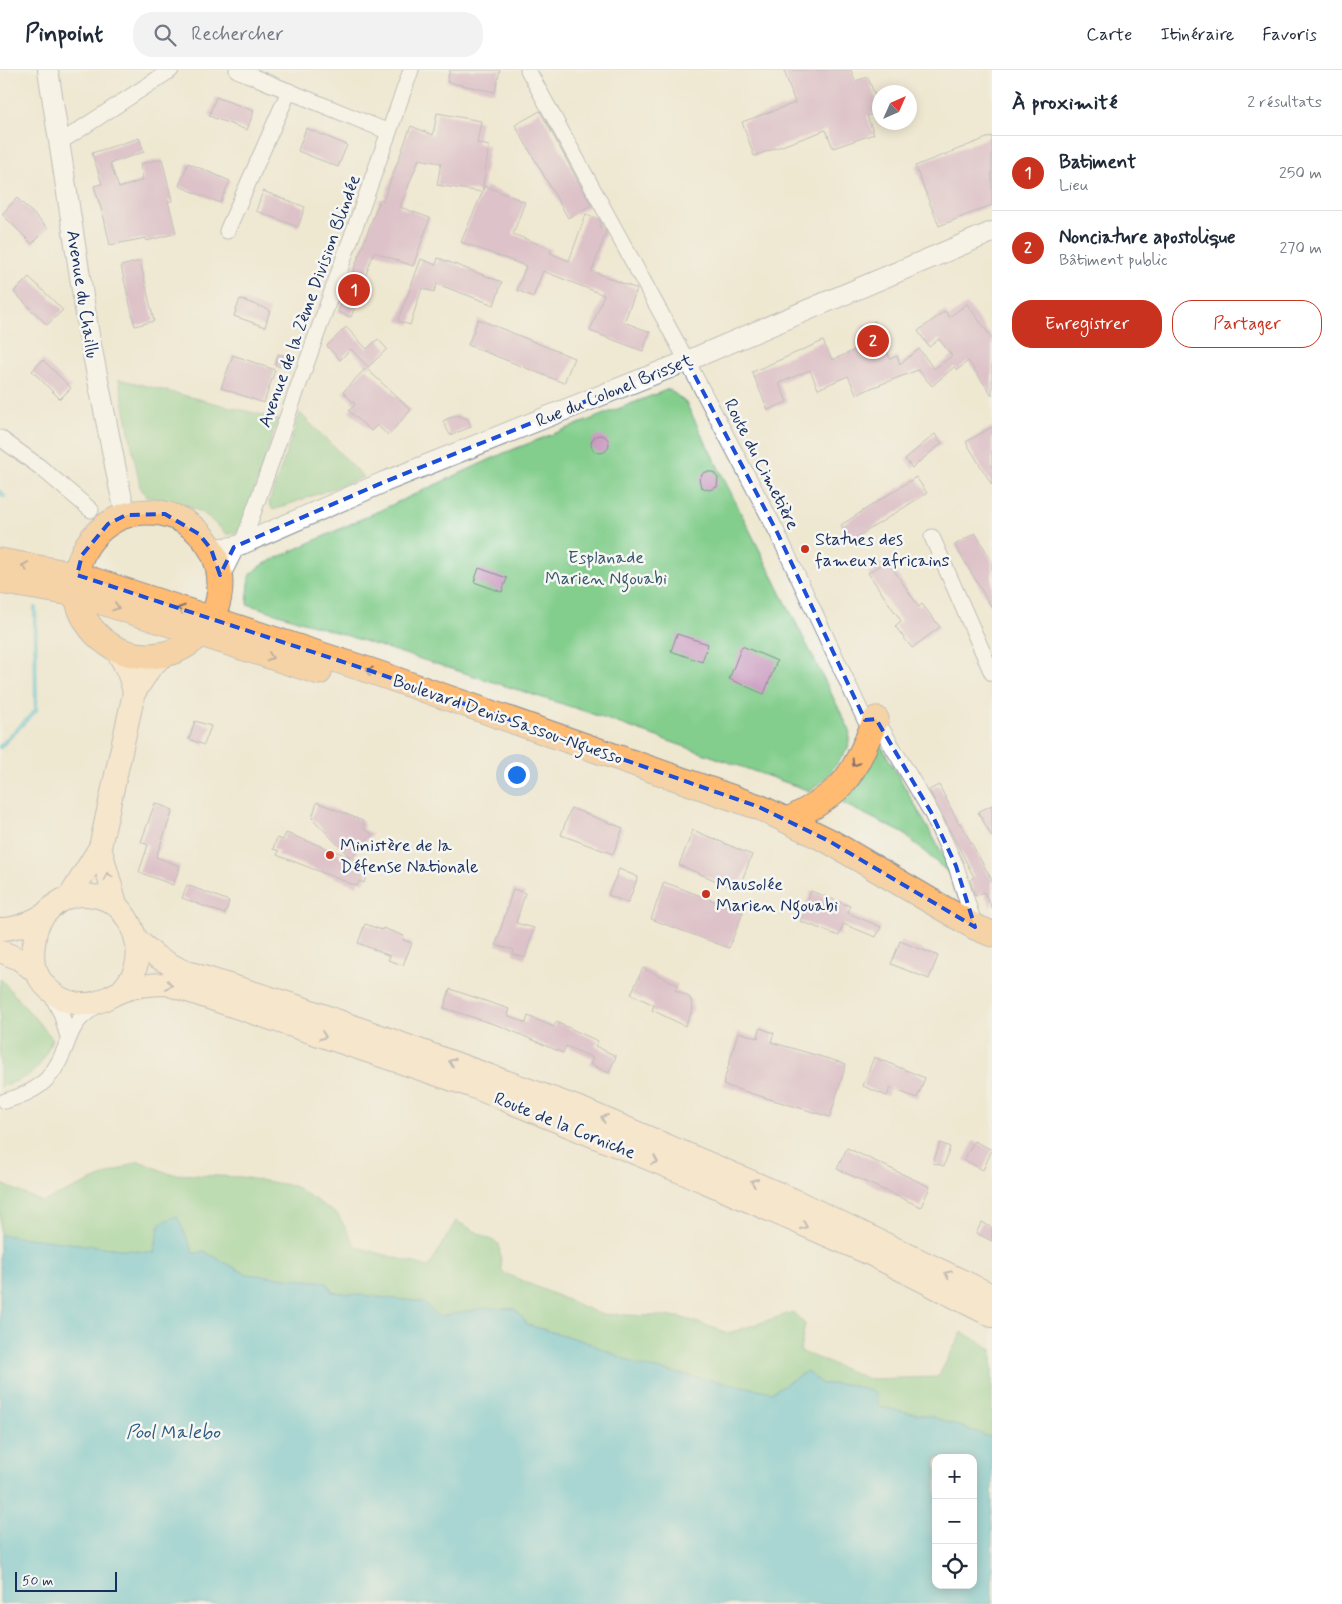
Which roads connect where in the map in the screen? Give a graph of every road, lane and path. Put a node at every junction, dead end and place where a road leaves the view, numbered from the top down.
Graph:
1 (48, 70) edge
2 (171, 70) edge
3 (237, 70) edge
4 (411, 70) edge
5 (528, 70) edge
6 (289, 91) junction
7 (389, 132) junction
8 (59, 143) junction
9 (226, 231) dead end
10 (992, 232) edge
11 (688, 361) junction
12 (0, 438) edge
13 (91, 510) dead end
14 (126, 516) junction
15 (932, 537) dead end
16 (229, 547) junction
17 (0, 561) edge
18 (0, 581) edge
19 (77, 584) junction
20 (206, 626) junction
21 (115, 648) junction
22 (163, 655) junction
23 (992, 673) edge
24 (134, 692) junction
25 (876, 719) junction
26 (788, 820) junction
27 (100, 847) junction
28 (70, 896) junction
29 (116, 904) junction
30 (42, 916) junction
31 (0, 929) edge
32 (984, 930) edge
33 (137, 940) junction
34 (0, 951) edge
35 (992, 952) edge
36 (43, 981) junction
37 (122, 991) junction
38 (101, 1002) junction
39 (68, 1037) junction
40 (5, 1101) dead end
41 (992, 1295) edge
42 (992, 1316) edge

1 - 8 street, Avenue du Chaillu
2 - 8 street
3 - 6 street
4 - 7 street, Avenue de la 2ème Division Blindée
5 - 11 street, Route du Cimetière
6 - 7 street
6 - 9 street
7 - 16 street, Avenue de la 2ème Division Blindée
8 - 14 street, Avenue du Chaillu
10 - 11 street, Rue du Colonel Brisset
11 - 16 street, Rue du Colonel Brisset
11 - 25 street, Route du Cimetière
12 - 13 street
14 - 16 main road
14 - 19 main road
15 - 23 street
16 - 20 main road
19 -> 17 main road, Boulevard Denis Sassou-Nguesso
18 - 19 main road, Boulevard Denis Sassou-Nguesso
19 - 20 main road, Boulevard Denis Sassou-Nguesso
19 - 21 main road
20 - 22 main road
26 -> 20 main road, Boulevard Denis Sassou-Nguesso
20 -> 35 main road, Boulevard Denis Sassou-Nguesso
21 - 22 main road
21 - 24 main road
22 - 24 main road
24 - 27 main road
25 -> 26 main road
25 - 32 street, Route du Cimetière
26 - 32 main road, Boulevard Denis Sassou-Nguesso
27 - 28 main road
29 -> 27 main road
28 - 29 main road
28 - 30 main road
29 - 33 main road
30 - 31 main road
30 - 36 main road
33 - 37 main road
41 -> 33 main road, Route de la Corniche
34 - 36 main road
36 - 38 main road
36 - 39 street
37 - 38 main road
37 -> 42 main road, Route de la Corniche
38 - 39 street
39 - 40 street

